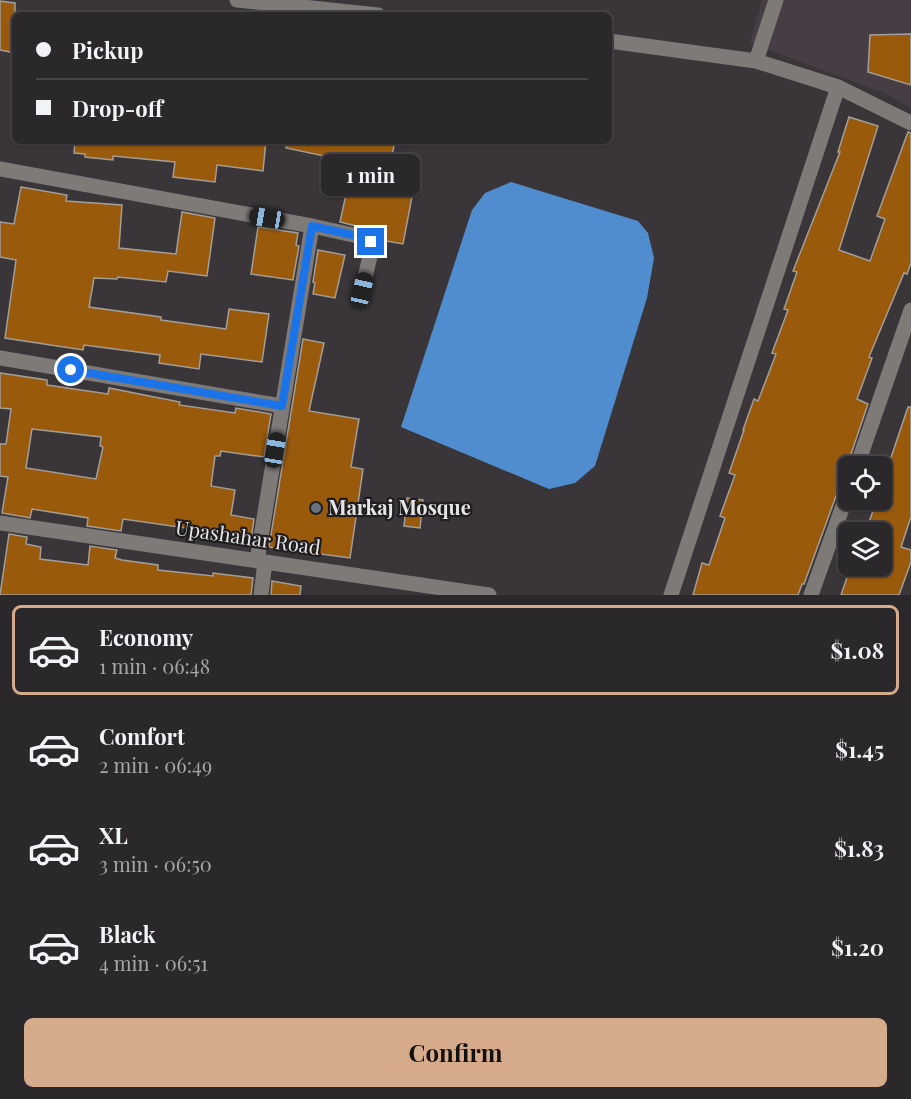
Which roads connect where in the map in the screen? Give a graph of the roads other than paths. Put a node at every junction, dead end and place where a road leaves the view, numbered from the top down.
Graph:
1 (237, 0) edge
2 (776, 0) edge
3 (350, 12) edge
4 (612, 41) edge
5 (756, 61) junction
6 (838, 87) junction
7 (911, 123) edge
8 (0, 169) edge
9 (312, 226) junction
10 (362, 290) dead end
11 (911, 309) edge
12 (0, 358) edge
13 (282, 406) junction
14 (860, 456) edge
15 (841, 510) edge
16 (0, 523) edge
17 (261, 561) junction
18 (261, 595) edge
19 (489, 595) edge
20 (671, 595) edge
21 (811, 595) edge

1 - 3 street
2 - 5 street
4 - 5 street
5 - 6 street
6 - 7 street
6 - 20 street
8 - 9 street
9 - 10 street
9 - 13 street
11 - 14 street
12 - 13 street
13 - 17 street
15 - 21 street
16 - 17 street, Upashahar Road
17 - 18 street
17 - 19 street, Upashahar Road

